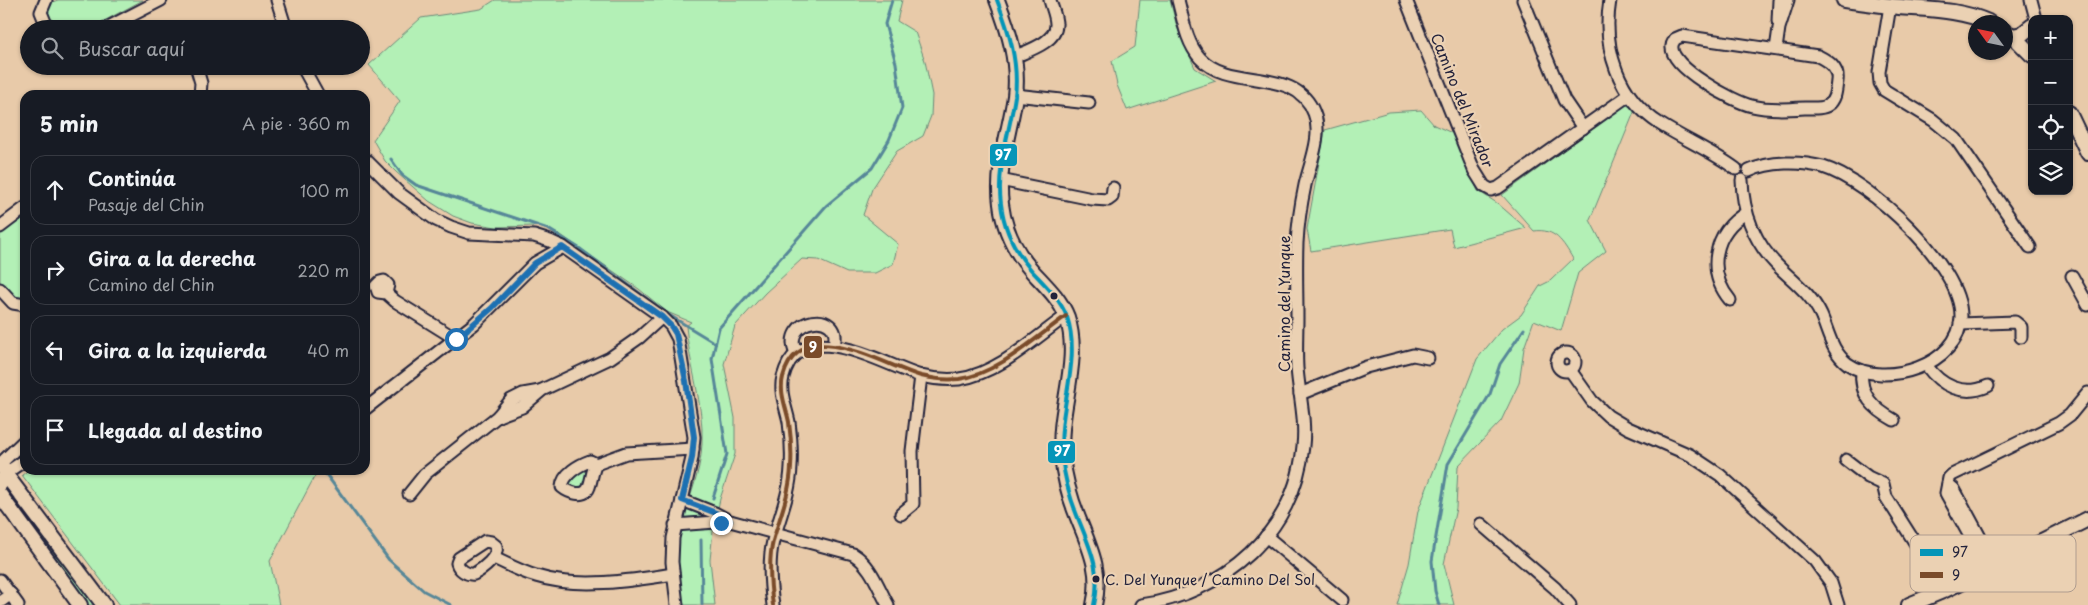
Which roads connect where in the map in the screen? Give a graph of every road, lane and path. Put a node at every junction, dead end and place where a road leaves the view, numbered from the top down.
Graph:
1 (161, 0) edge
2 (277, 0) edge
3 (997, 0) edge
4 (1050, 0) edge
5 (1178, 0) edge
6 (1406, 0) edge
7 (1523, 0) edge
8 (1610, 0) edge
9 (1779, 0) edge
10 (1788, 0) edge
11 (1844, 0) edge
12 (2031, 0) edge
13 (44, 1) edge
14 (1890, 6) junction
15 (1968, 15) edge
16 (2034, 15) edge
17 (43, 20) edge
18 (122, 20) edge
19 (283, 20) edge
20 (1779, 28) junction
21 (2028, 28) edge
22 (2013, 34) edge
23 (2013, 38) edge
24 (1776, 49) junction
25 (2028, 51) edge
26 (1014, 57) junction
27 (199, 75) edge
28 (307, 75) edge
29 (200, 90) edge
30 (315, 90) edge
31 (1015, 95) junction
32 (1629, 95) junction
33 (1089, 103) dead end
34 (2073, 121) edge
35 (1583, 128) junction
36 (2088, 152) edge
37 (370, 164) edge
38 (1745, 175) junction
39 (1000, 180) junction
40 (1113, 188) dead end
41 (20, 212) edge
42 (1746, 213) junction
43 (0, 227) edge
44 (544, 238) junction
45 (562, 247) junction
46 (2030, 247) dead end
47 (535, 263) junction
48 (2072, 276) dead end
49 (0, 289) edge
50 (386, 293) dead end
51 (1730, 300) dead end
52 (20, 304) edge
53 (2088, 306) edge
54 (1066, 316) junction
55 (662, 317) junction
56 (1960, 324) junction
57 (2021, 337) dead end
58 (456, 339) junction
59 (834, 345) junction
60 (796, 354) junction
61 (1428, 358) dead end
62 (1926, 365) junction
63 (1570, 370) dead end
64 (1862, 371) junction
65 (921, 376) junction
66 (1988, 386) dead end
67 (2088, 393) edge
68 (1300, 394) junction
69 (370, 405) edge
70 (1894, 420) dead end
71 (20, 447) edge
72 (694, 449) junction
73 (1846, 460) dead end
74 (20, 463) edge
75 (596, 464) dead end
76 (2, 472) edge
77 (409, 494) dead end
78 (0, 495) edge
79 (682, 500) junction
80 (901, 514) dead end
81 (2088, 519) edge
82 (730, 521) junction
83 (1481, 524) dead end
84 (675, 526) junction
85 (776, 533) junction
86 (1910, 535) edge
87 (1974, 535) edge
88 (2056, 535) edge
89 (1266, 536) junction
90 (494, 558) dead end
91 (673, 574) junction
92 (0, 580) edge
93 (1940, 592) edge
94 (11, 594) junction
95 (1342, 600) dead end
96 (0, 602) edge
97 (18, 605) edge
98 (80, 605) edge
99 (104, 605) edge
100 (677, 605) edge
101 (773, 605) edge
102 (888, 605) edge
103 (1094, 605) edge
104 (1141, 605) edge
105 (1570, 605) edge
106 (1838, 605) edge
107 (1908, 605) edge

1 - 18 street
2 - 19 street
3 - 26 street
4 - 26 street
5 - 68 street, Camino del Yunque
6 - 35 street, Camino del Mirador
7 - 35 street
8 - 32 street
9 - 20 street
10 - 20 street
11 - 14 street
12 - 16 street
13 - 17 street
14 - 15 street
14 - 46 street
20 - 24 street
21 - 22 street
23 - 25 street
24 - 24 street
26 - 31 street
27 - 29 street
28 - 30 street
31 - 33 street
31 - 39 street
32 - 35 street, Camino del Mirador
32 - 38 street
34 - 36 street
37 - 44 street
38 - 42 street
38 - 56 street
39 - 40 street
39 - 54 street
41 - 43 street
42 - 51 street
42 - 64 street
44 - 45 street
44 - 47 street
45 - 47 street
45 - 55 street
47 - 58 street
48 - 53 street
49 - 52 street
50 - 58 street
54 - 65 street
54 - 103 street
55 - 72 street
55 - 77 street
56 - 57 street
56 - 62 street
58 - 69 street
59 - 60 street
59 - 60 street
59 - 65 street
60 - 85 street
61 - 68 street
62 - 64 street
62 - 66 street
63 - 106 street
64 - 70 street
65 - 80 street
67 - 87 street
68 - 89 street, Camino del Yunque
71 - 76 street
72 - 75 street
72 - 79 street
73 - 86 street
74 - 76 street
76 - 99 street
78 - 98 street
79 - 82 street
79 - 84 street
81 - 88 street
82 - 84 street
82 - 85 street
83 - 105 street
84 - 91 street
85 - 101 street
85 - 102 street
89 - 95 street
89 - 104 street, Camino del Yunque
90 - 91 street
91 - 100 street
92 - 94 street
93 - 107 street
94 - 96 street
94 - 97 street

